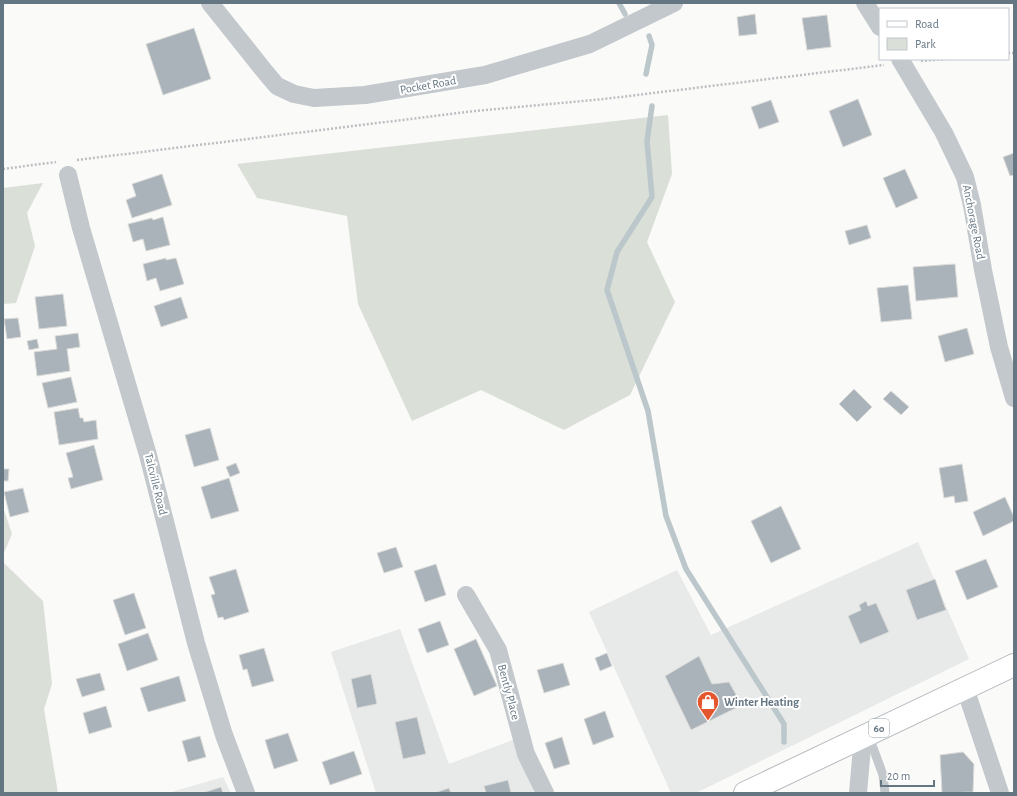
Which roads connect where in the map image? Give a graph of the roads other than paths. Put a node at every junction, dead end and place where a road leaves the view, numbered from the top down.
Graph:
1 (210, 3) edge
2 (674, 3) edge
3 (865, 3) edge
4 (879, 25) edge
5 (901, 61) edge
6 (67, 166) road end
7 (1014, 398) edge
8 (466, 596) dead end
9 (1014, 665) edge
10 (965, 688) junction
11 (865, 735) junction
12 (246, 793) edge
13 (545, 793) edge
14 (745, 793) edge
15 (858, 793) edge
16 (885, 793) edge
17 (1000, 793) edge

1 - 2 street, Pocket Road
3 - 4 street
5 - 7 street, Anchorage Road
6 - 12 street, Talcville Road
8 - 13 street, Bently Place
9 - 10 main road, 60
10 - 11 main road, 60
10 - 17 street
11 - 14 main road, 60
11 - 15 street
11 - 16 lane

